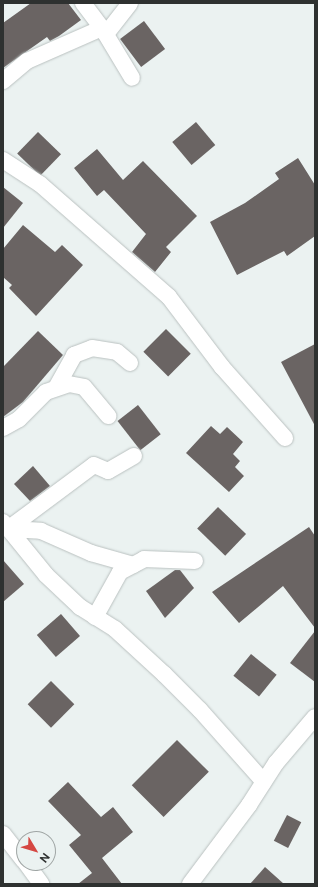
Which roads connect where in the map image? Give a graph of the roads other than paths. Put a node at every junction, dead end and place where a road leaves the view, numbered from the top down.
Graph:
1 (83, 3) edge
2 (130, 3) edge
3 (104, 31) junction
4 (132, 78) dead end
5 (3, 81) edge
6 (3, 160) edge
7 (130, 363) dead end
8 (56, 388) junction
9 (108, 416) dead end
10 (3, 428) edge
11 (285, 438) dead end
12 (134, 456) dead end
13 (5, 525) edge
14 (195, 561) dead end
15 (134, 565) junction
16 (95, 617) junction
17 (315, 717) edge
18 (264, 782) junction
19 (3, 834) edge
20 (16, 851) edge
21 (32, 871) edge
22 (41, 884) edge
23 (190, 884) edge

1 - 3 street
2 - 3 street
3 - 4 street
3 - 5 street
6 - 11 street
7 - 8 street
8 - 9 street
8 - 10 street
12 - 13 street
13 - 15 street
13 - 16 street
14 - 15 street
15 - 16 street
16 - 18 street
17 - 18 street
18 - 23 street
19 - 20 street
21 - 22 street

